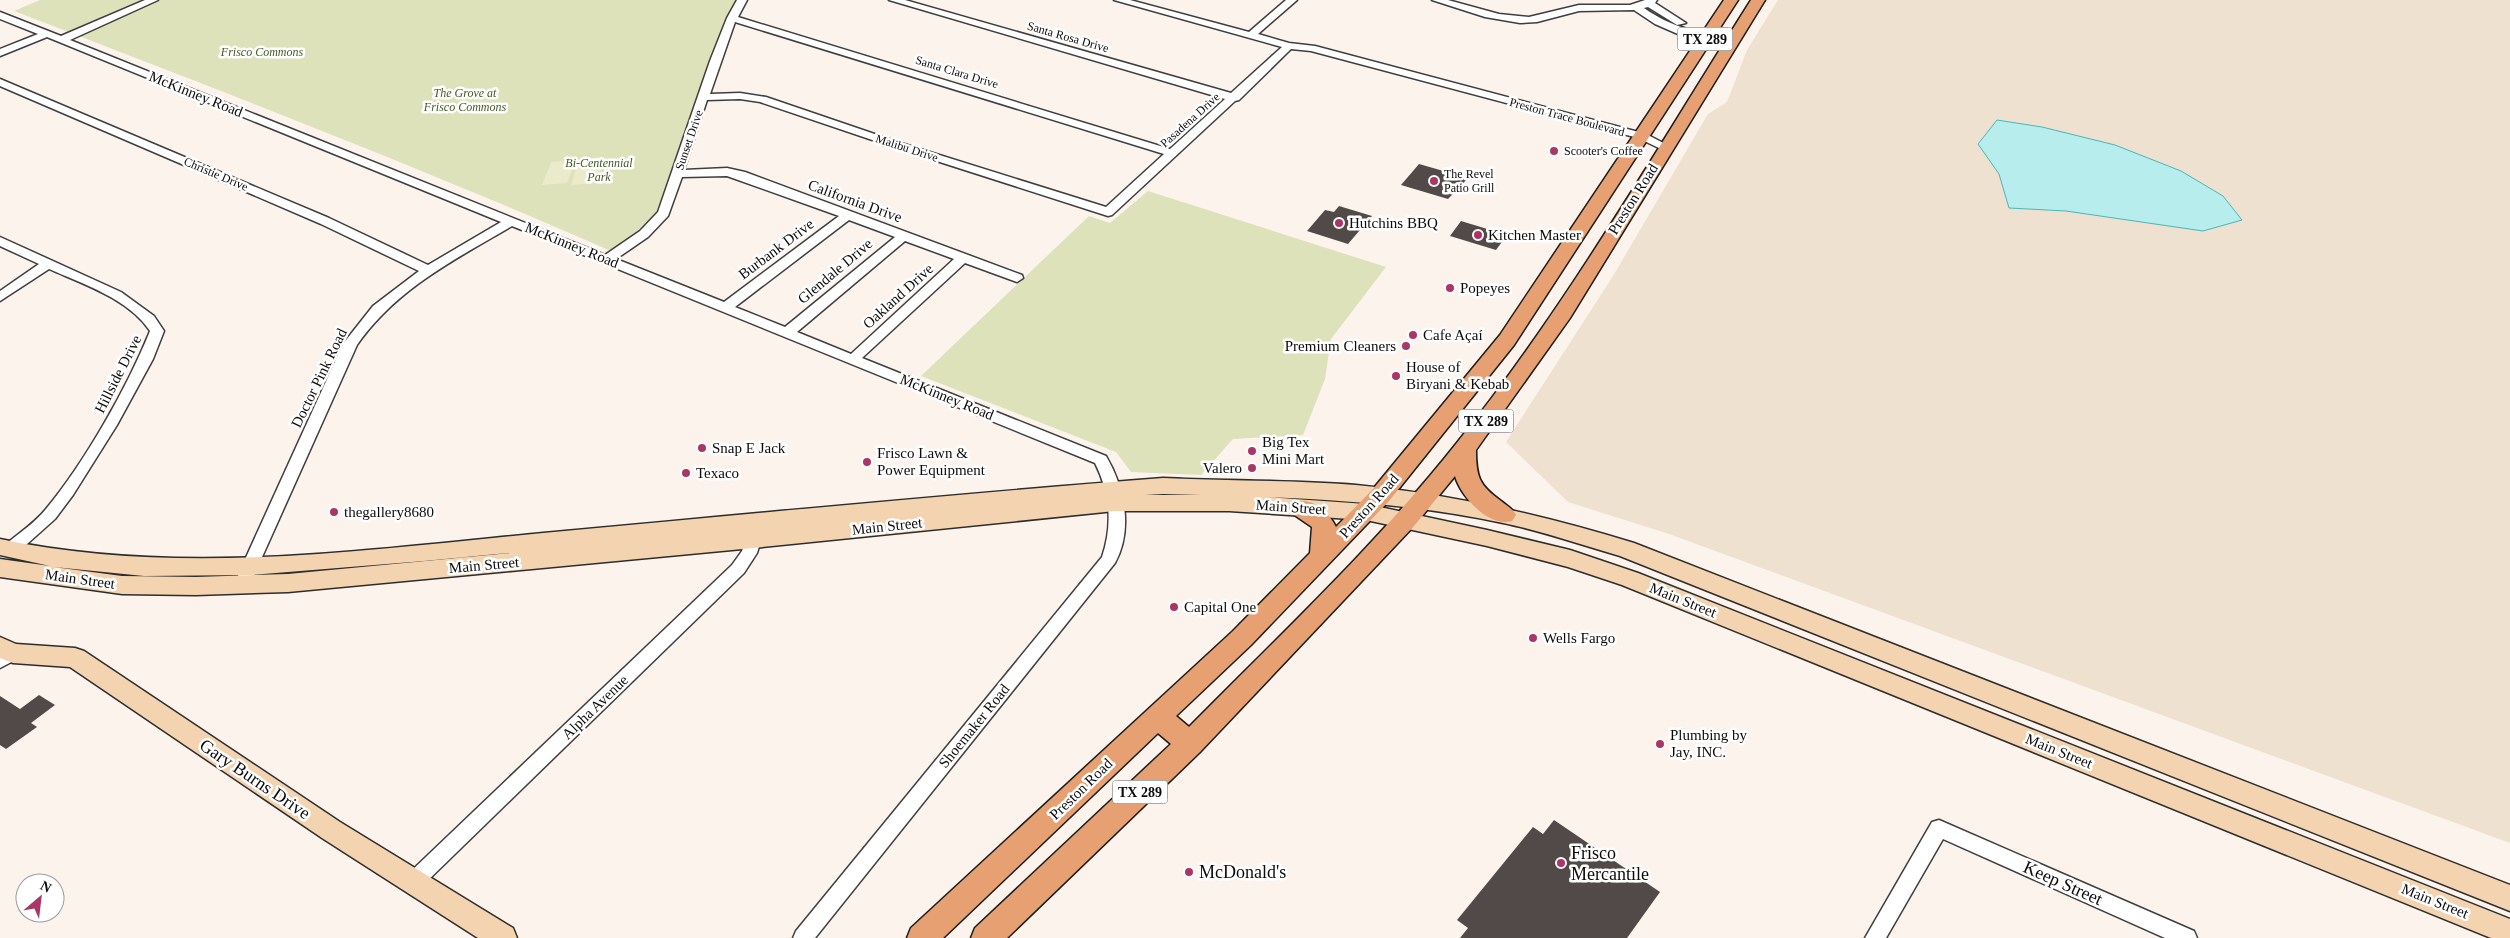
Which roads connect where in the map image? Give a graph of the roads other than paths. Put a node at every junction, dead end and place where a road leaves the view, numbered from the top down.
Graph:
1 (153, 0) edge
2 (742, 0) edge
3 (894, 0) edge
4 (1119, 0) edge
5 (1292, 0) edge
6 (1437, 0) edge
7 (1731, 0) edge
8 (1758, 0) edge
9 (1650, 2) edge
10 (1636, 7) junction
11 (0, 15) edge
12 (732, 18) junction
13 (46, 34) junction
14 (1708, 35) junction
15 (1250, 36) junction
16 (60, 40) junction
17 (1732, 40) junction
18 (1289, 46) junction
19 (0, 53) edge
20 (0, 82) edge
21 (704, 97) junction
22 (1235, 98) junction
23 (1640, 140) junction
24 (1665, 147) junction
25 (1173, 154) junction
26 (678, 174) junction
27 (1108, 212) joint
28 (846, 216) junction
29 (512, 220) junction
30 (903, 236) junction
31 (0, 241) edge
32 (964, 257) junction
33 (608, 259) junction
34 (1560, 262) junction
35 (48, 264) junction
36 (430, 271) junction
37 (1589, 271) junction
38 (1017, 278) dead end
39 (0, 297) edge
40 (726, 307) junction
41 (788, 332) junction
42 (853, 359) junction
43 (1465, 449) junction
44 (1115, 496) junction
45 (1421, 501) junction
46 (1374, 504) junction
47 (1301, 508) junction
48 (1504, 515) junction
49 (1406, 520) junction
50 (756, 531) junction
51 (3, 556) edge
52 (1321, 558) junction
53 (246, 575) junction
54 (1866, 643) junction
55 (4, 653) edge
56 (1856, 669) junction
57 (1157, 716) junction
58 (1190, 744) junction
59 (414, 881) junction
60 (2510, 898) edge
61 (2510, 932) edge
62 (503, 938) edge
63 (804, 938) edge
64 (922, 938) edge
65 (986, 938) edge
66 (1875, 938) edge
67 (2187, 938) edge

1 - 16 street
2 - 12 street, Sunset Drive
3 - 22 street, Santa Rosa Drive
4 - 15 street, Preston Trace Boulevard
5 - 15 street
6 - 10 street
7 - 14 main road, Preston Road / TX 289
8 - 17 main road, Preston Road / TX 289
9 - 10 street
9 - 14 street
10 - 14 street
11 - 13 street, McKinney Road
12 - 21 street, Sunset Drive
12 - 25 street, Santa Clara Drive
13 - 16 street, McKinney Road
13 - 19 street
14 - 17 street
14 - 23 main road, Preston Road / TX 289
15 - 18 street, Preston Trace Boulevard
16 - 29 street, McKinney Road
17 - 24 main road, Preston Road / TX 289
18 - 22 street, Pasadena Drive
18 - 23 street, Preston Trace Boulevard
20 - 36 street, Christie Drive
21 - 26 street, Sunset Drive
21 - 27 street, Malibu Drive
22 - 25 street, Pasadena Drive
23 - 24 street, Preston Trace Boulevard
23 - 34 main road, Preston Road / TX 289
24 - 37 main road, Preston Road / TX 289
25 - 27 street, Pasadena Drive
26 - 28 street, California Drive
26 - 33 street, Sunset Drive
28 - 30 street, California Drive
28 - 40 street, Burbank Drive
29 - 33 street, McKinney Road
29 - 36 street, Doctor Pink Road
30 - 32 street, California Drive
30 - 41 street, Glendale Drive
31 - 35 street, Hillside Drive
32 - 38 street, California Drive
32 - 42 street, Oakland Drive
33 - 40 street, McKinney Road
34 - 37 main road
34 - 46 main road, Preston Road / TX 289
35 - 39 street
35 - 51 street, Hillside Drive
36 - 53 street, Doctor Pink Road
37 - 43 main road, Preston Road / TX 289
40 - 41 street, McKinney Road
41 - 42 street, McKinney Road
42 - 44 street, McKinney Road
43 - 45 main road, Preston Road / TX 289
43 - 48 main road
44 - 46 main road, Main Street
44 - 47 main road, Main Street
44 - 50 main road, Main Street
44 - 63 street, Shoemaker Road
45 - 46 main road, Main Street
45 - 48 main road, Main Street
45 - 49 main road, Preston Road / TX 289
46 - 47 main road, Main Street
46 - 49 main road, Main Street
46 - 52 main road, Preston Road / TX 289
47 - 52 main road
48 - 54 main road, Main Street
49 - 56 main road, Main Street
49 - 58 main road, Preston Road / TX 289
50 - 53 main road, Main Street
50 - 59 street, Alpha Avenue
51 - 53 main road, Main Street
52 - 57 main road, Preston Road / TX 289
54 - 56 main road
54 - 60 main road, Main Street
55 - 59 main road, Gary Burns Drive
56 - 61 main road, Main Street
57 - 58 main road
57 - 64 main road, Preston Road / TX 289
58 - 65 main road, Preston Road / TX 289
59 - 62 main road, Gary Burns Drive
66 - 67 street, Keep Street

